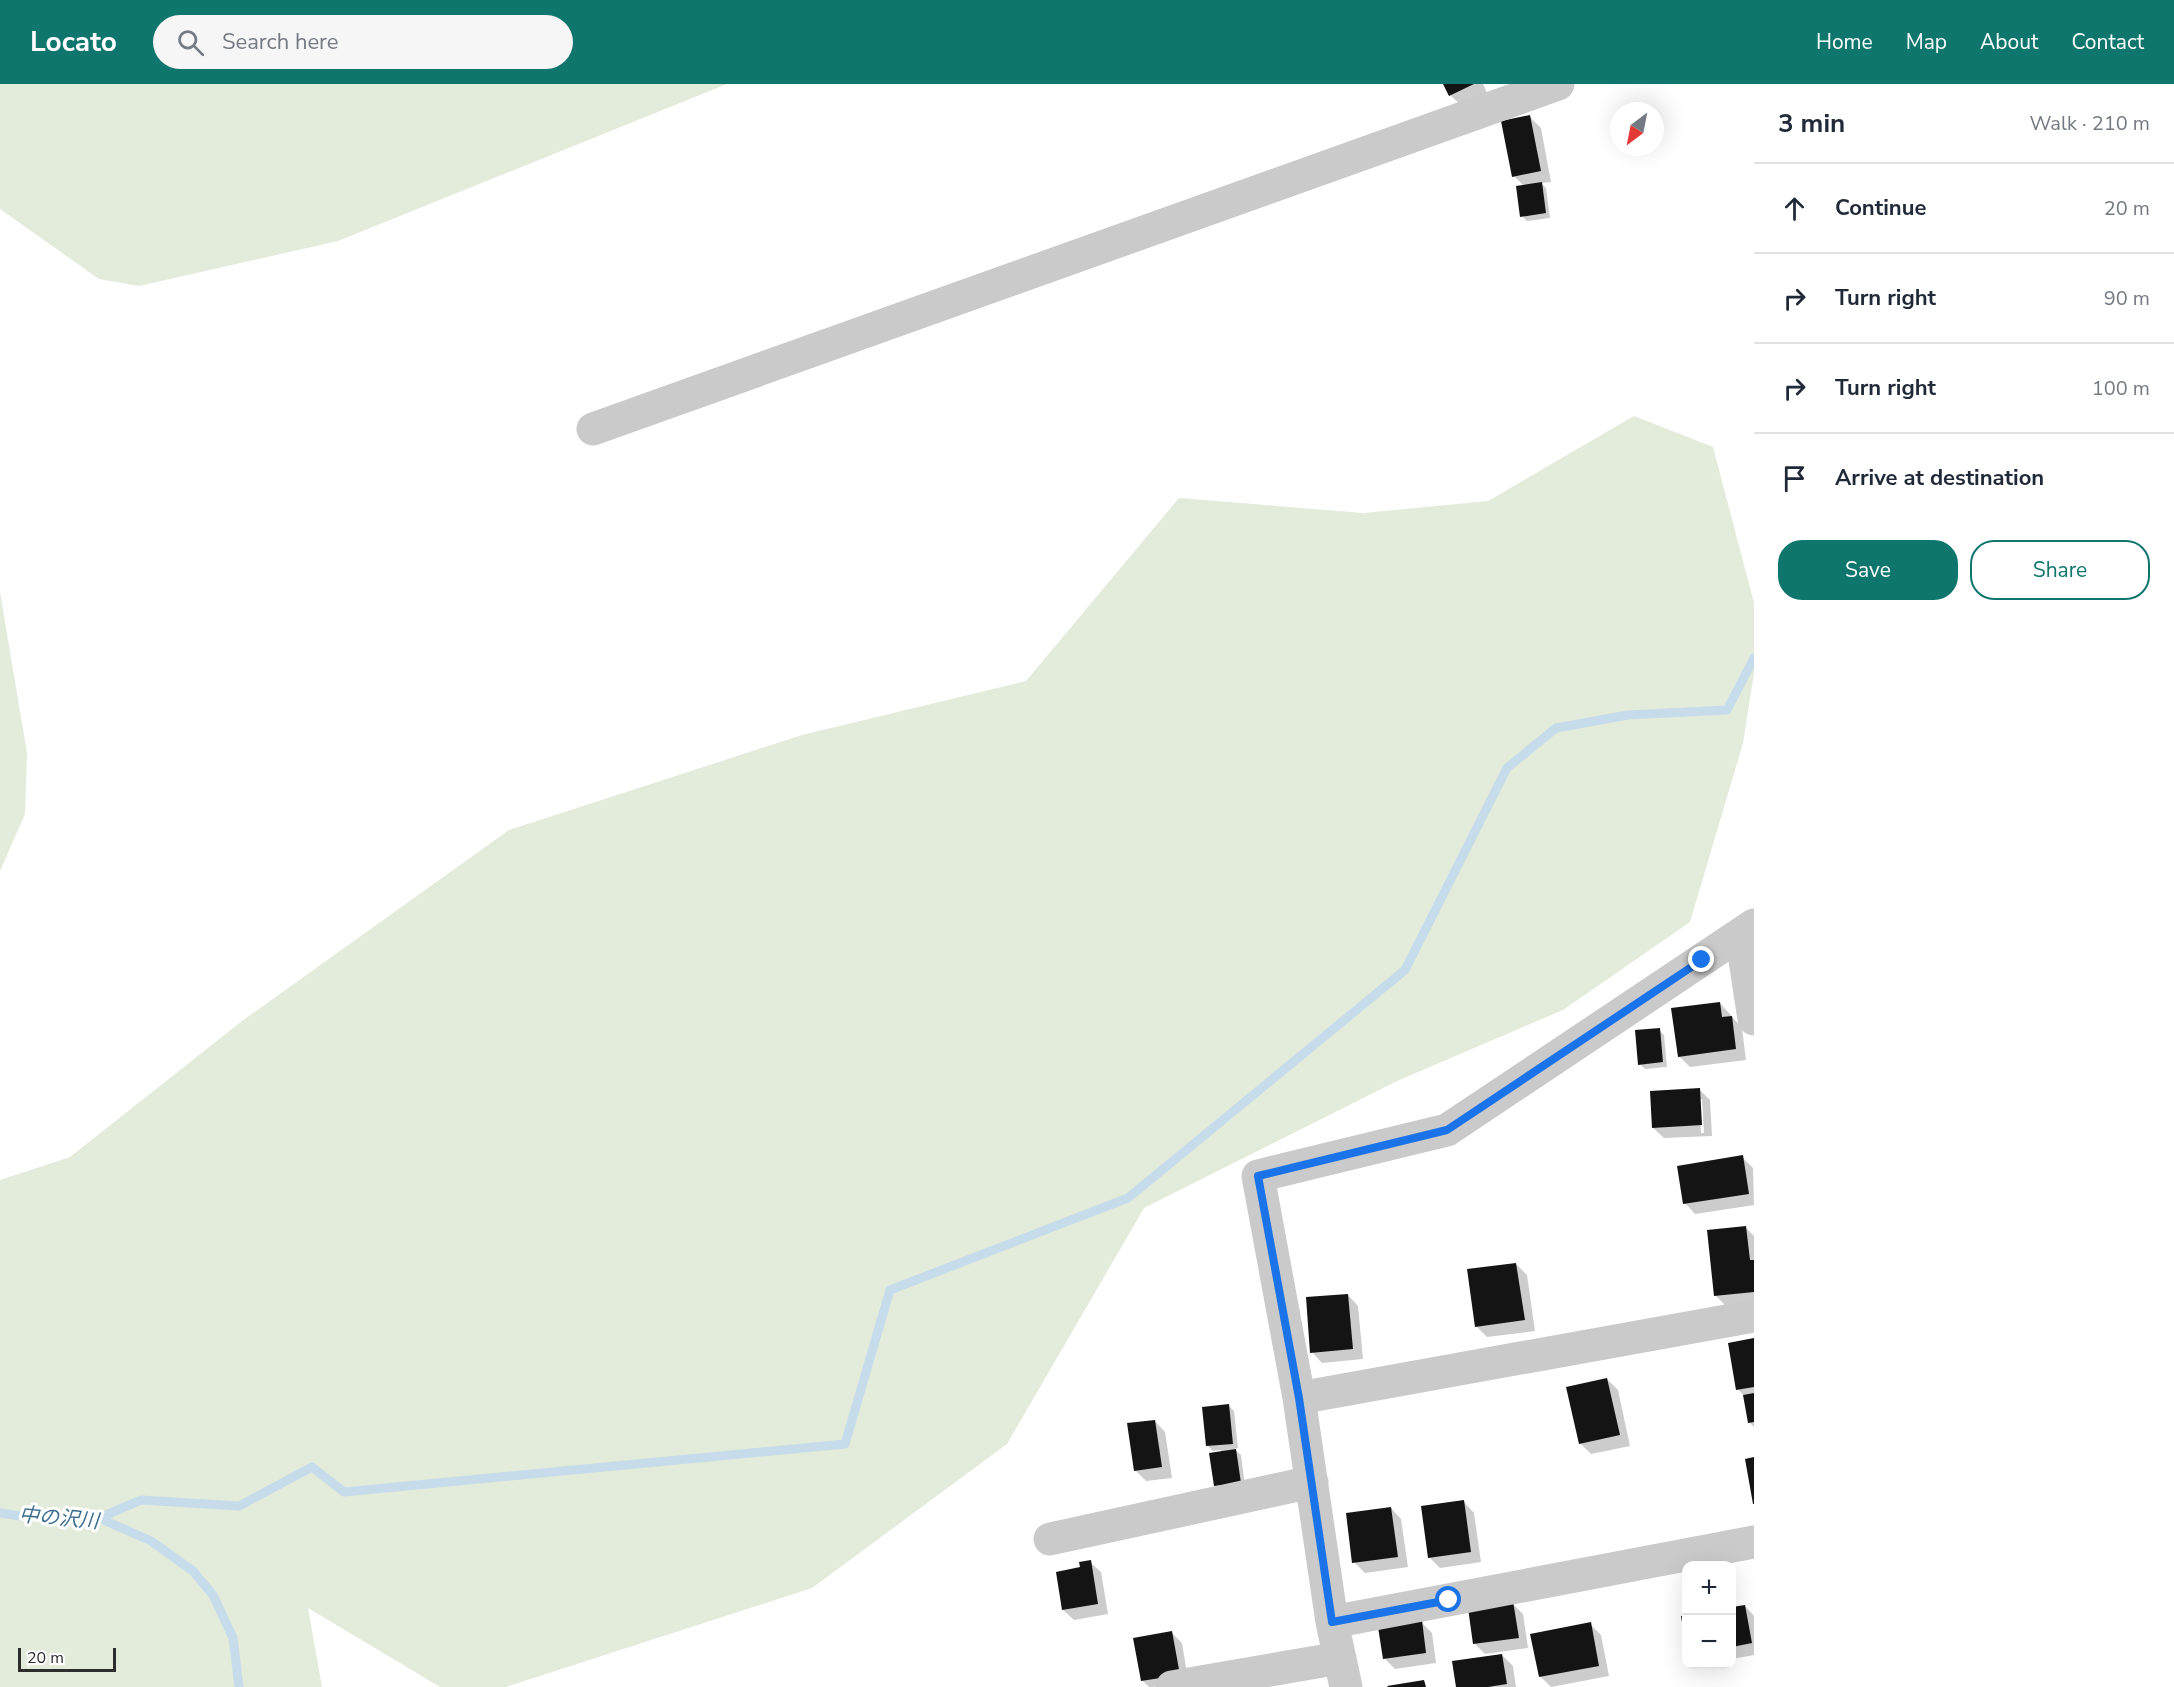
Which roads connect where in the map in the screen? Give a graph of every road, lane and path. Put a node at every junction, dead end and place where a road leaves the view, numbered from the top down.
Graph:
1 (1558, 84) edge
2 (593, 429) dead end
3 (1747, 929) edge
4 (1754, 1019) edge
5 (1754, 1316) edge
6 (1299, 1398) junction
7 (1312, 1482) junction
8 (1050, 1539) dead end
9 (1754, 1542) edge
10 (1332, 1622) junction
11 (1343, 1672) edge
12 (1172, 1687) edge

1 - 2 street
3 - 4 street
3 - 6 street
5 - 6 street
6 - 7 street
7 - 8 street
7 - 10 street
9 - 10 street
10 - 11 street
11 - 12 street

